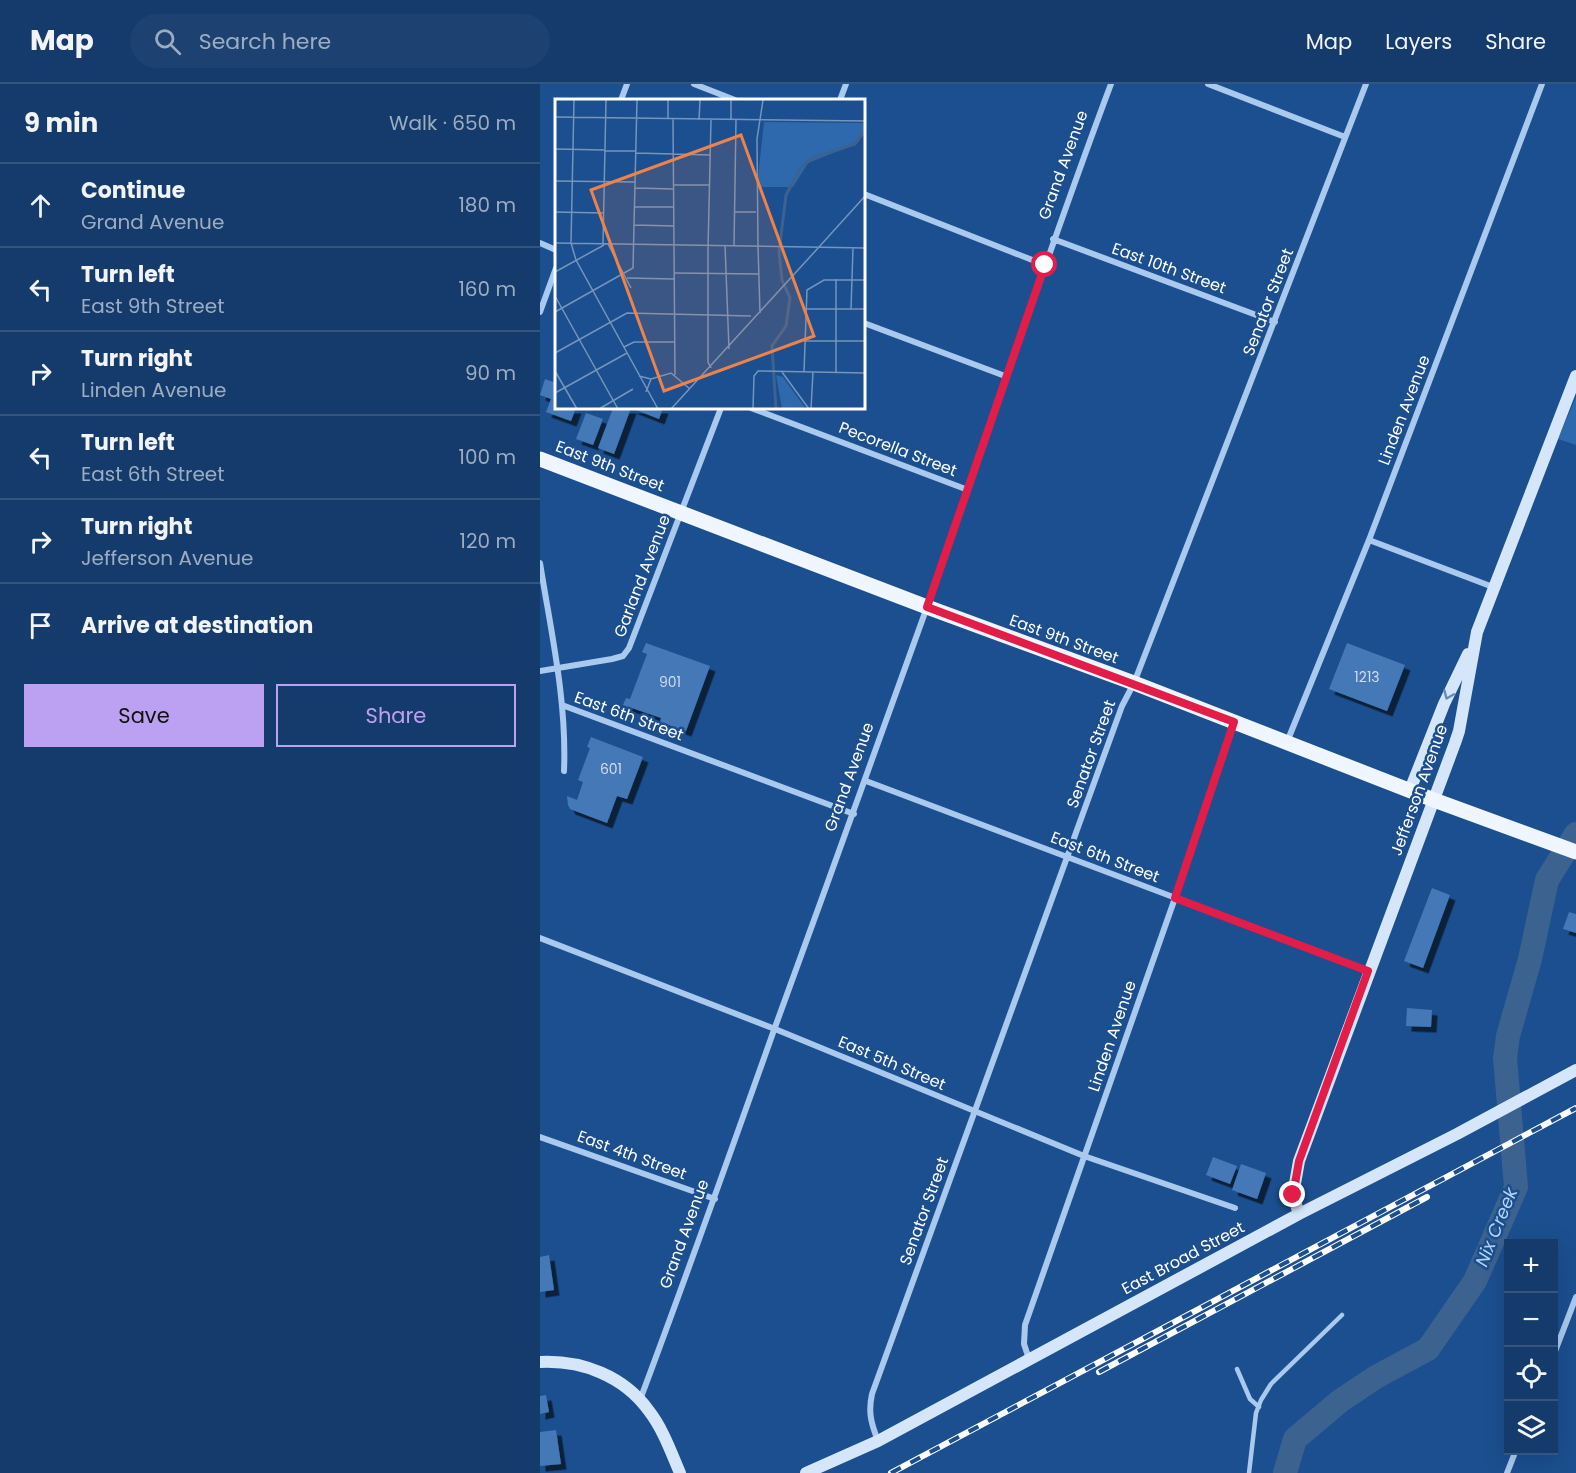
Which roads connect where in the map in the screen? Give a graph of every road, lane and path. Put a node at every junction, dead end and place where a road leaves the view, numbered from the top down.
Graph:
1 (627, 84) edge
2 (694, 84) edge
3 (846, 84) edge
4 (1110, 84) edge
5 (1208, 84) edge
6 (1366, 84) edge
7 (1542, 84) edge
8 (621, 99) edge
9 (732, 99) edge
10 (840, 99) edge
11 (1345, 137) junction
12 (866, 195) edge
13 (1053, 239) junction
14 (540, 243) edge
15 (555, 250) edge
16 (1045, 265) junction
17 (555, 271) edge
18 (540, 312) edge
19 (1275, 322) junction
20 (866, 324) edge
21 (1005, 376) junction
22 (1576, 376) edge
23 (720, 410) edge
24 (756, 410) edge
25 (540, 459) edge
26 (968, 490) junction
27 (681, 512) junction
28 (1369, 540) junction
29 (540, 563) edge
30 (1493, 587) junction
31 (927, 607) junction
32 (1474, 642) junction
33 (556, 668) junction
34 (540, 671) edge
35 (1134, 684) junction
36 (562, 705) junction
37 (1234, 722) junction
38 (1287, 743) junction
39 (564, 771) dead end
40 (866, 781) junction
41 (1410, 790) junction
42 (1434, 800) junction
43 (854, 814) junction
44 (1576, 852) edge
45 (1067, 857) junction
46 (1175, 898) junction
47 (540, 938) edge
48 (1368, 971) junction
49 (775, 1029) junction
50 (1576, 1070) edge
51 (975, 1112) junction
52 (540, 1137) edge
53 (1084, 1156) junction
54 (715, 1199) junction
55 (1235, 1208) dead end
56 (1299, 1214) junction
57 (1576, 1297) edge
58 (1342, 1316) dead end
59 (1557, 1347) edge
60 (1029, 1360) junction
61 (540, 1362) edge
62 (1237, 1369) dead end
63 (640, 1400) junction
64 (1259, 1407) junction
65 (878, 1441) junction
66 (1514, 1455) edge
67 (678, 1470) edge
68 (806, 1473) edge
69 (1249, 1473) edge
70 (1507, 1473) edge

1 - 8 street
2 - 9 street
3 - 10 street
4 - 13 street, Grand Avenue
5 - 11 street
6 - 11 street, Senator Street
7 - 28 street, Linden Avenue
11 - 19 street, Senator Street
12 - 16 street
13 - 16 street, Grand Avenue
13 - 19 street, East 10th Street
14 - 15 street
16 - 21 street, Grand Avenue
17 - 18 street
19 - 35 street, Senator Street
20 - 21 street
21 - 26 street, Grand Avenue
22 - 30 street, Jefferson Avenue
23 - 27 street, Garland Avenue
24 - 26 street, Pecorella Street
25 - 27 main road, East 9th Street
26 - 31 street, Grand Avenue
27 - 31 main road, East 9th Street
27 - 33 street, Garland Avenue
28 - 30 street
28 - 38 street, Linden Avenue
29 - 33 street
30 - 32 street, Jefferson Avenue
31 - 35 main road, East 9th Street
31 - 40 street, Grand Avenue
32 -> 41 street
32 - 42 street, Jefferson Avenue
33 - 34 street
33 - 36 street
35 - 37 main road, East 9th Street
35 - 45 street, Senator Street
36 - 39 street
36 - 43 street, East 6th Street
37 - 38 main road, East 9th Street
37 - 46 street, Linden Avenue
38 - 41 main road, East 9th Street
40 - 43 street, Grand Avenue
40 - 45 street, East 6th Street
41 - 42 main road, East 9th Street
42 - 44 main road, East 9th Street
42 - 48 street, Jefferson Avenue
43 - 49 street, Grand Avenue
45 - 46 street, East 6th Street
45 - 51 street, Senator Street
46 - 48 street, East 6th Street
46 - 53 street, Linden Avenue
47 - 49 street, East 5th Street
48 - 56 street, Jefferson Avenue
49 - 51 street, East 5th Street
49 - 54 street, Grand Avenue
50 - 56 street, East Broad Street
51 - 53 street, East 5th Street
51 - 65 street, Senator Street
52 - 54 street, East 4th Street
53 - 55 street, East 5th Street
53 - 60 street, Linden Avenue
54 - 63 street, Grand Avenue
56 - 60 street, East Broad Street
57 - 59 street
58 - 64 lane
60 - 65 street, East Broad Street
61 - 63 street
62 - 64 lane
63 - 67 street
64 - 69 lane
65 - 68 street, East Broad Street
66 - 70 street

